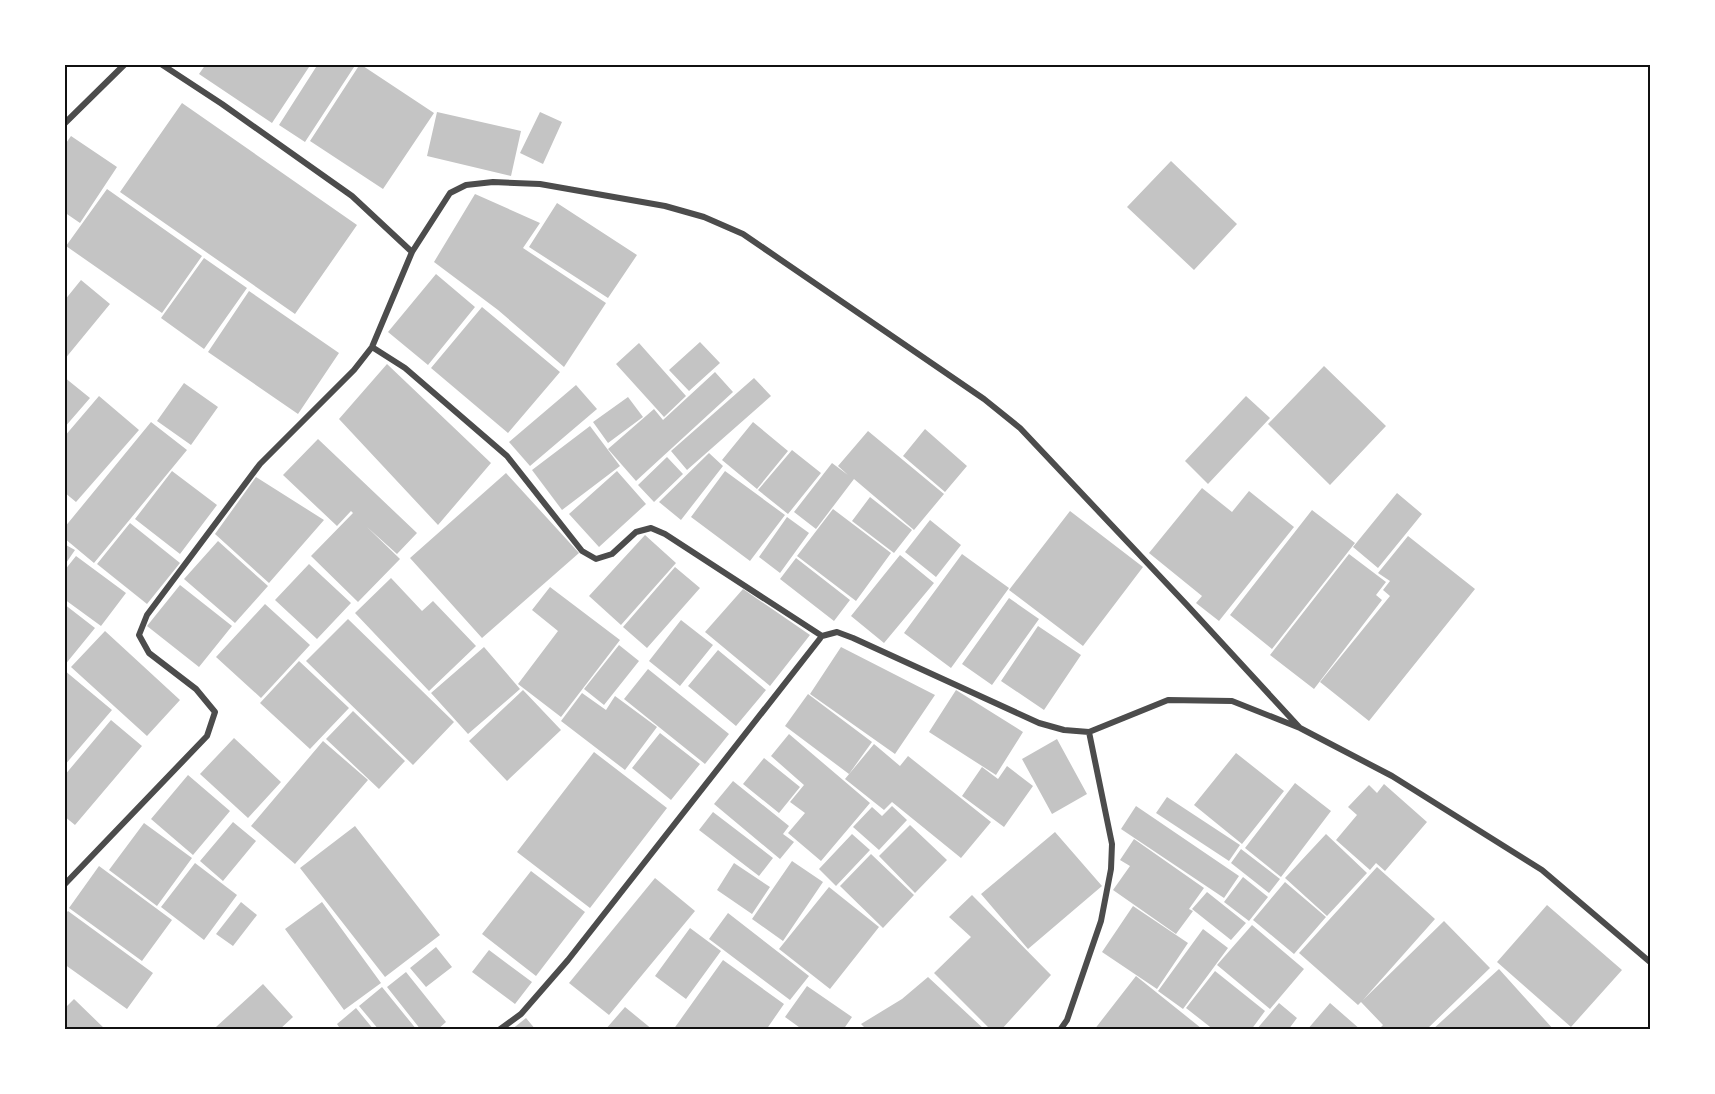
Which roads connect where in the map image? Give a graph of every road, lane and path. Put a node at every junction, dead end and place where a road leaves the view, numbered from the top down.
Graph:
1 (126, 64) edge
2 (161, 64) edge
3 (64, 124) edge
4 (412, 252) junction
5 (372, 347) junction
6 (822, 636) junction
7 (1300, 728) junction
8 (1089, 732) junction
9 (64, 885) edge
10 (1650, 963) edge
11 (499, 1029) edge
12 (1060, 1029) edge

1 - 3 street
2 - 4 street
4 - 5 street
4 - 7 street
5 - 6 street
5 - 9 street
6 - 8 street
6 - 11 street
7 - 8 street
7 - 10 street
8 - 12 street

